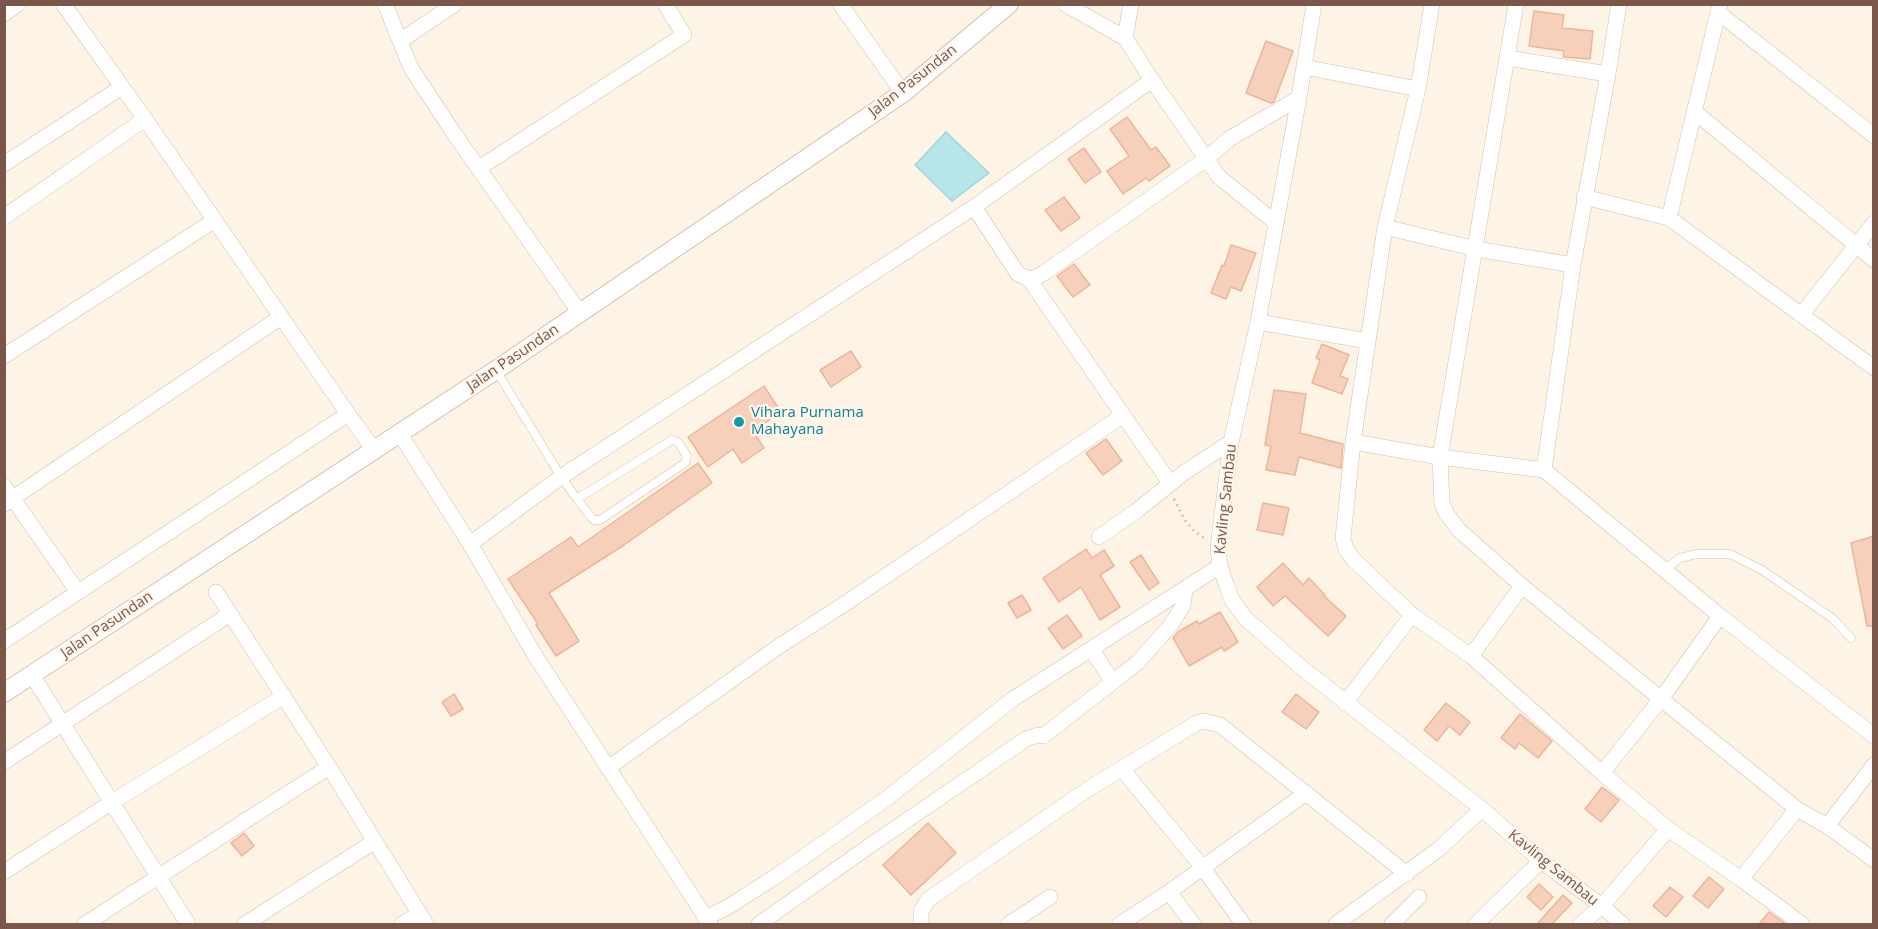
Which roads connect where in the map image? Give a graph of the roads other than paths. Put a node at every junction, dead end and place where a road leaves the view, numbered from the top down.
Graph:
1 (18, 4) edge
2 (63, 4) edge
3 (385, 4) edge
4 (455, 4) edge
5 (665, 4) edge
6 (840, 4) edge
7 (1009, 4) edge
8 (1065, 4) edge
9 (1131, 4) edge
10 (1314, 4) edge
11 (1432, 4) edge
12 (1516, 4) edge
13 (1619, 4) edge
14 (1719, 9) edge
15 (4, 14) edge
16 (1125, 38) junction
17 (400, 41) junction
18 (1507, 58) junction
19 (1304, 67) junction
20 (1608, 74) junction
21 (1152, 81) junction
22 (122, 87) junction
23 (1418, 89) junction
24 (903, 93) junction
25 (1299, 98) junction
26 (1695, 112) junction
27 (145, 119) junction
28 (1874, 136) edge
29 (1206, 159) junction
30 (4, 164) edge
31 (479, 168) junction
32 (1584, 197) junction
33 (974, 207) junction
34 (4, 217) edge
35 (1669, 218) junction
36 (215, 220) junction
37 (1276, 223) junction
38 (1874, 223) edge
39 (1385, 227) junction
40 (1856, 246) junction
41 (1476, 249) junction
42 (1874, 260) edge
43 (1573, 265) junction
44 (1029, 279) junction
45 (580, 313) junction
46 (1801, 315) junction
47 (281, 317) junction
48 (1258, 322) junction
49 (1368, 341) junction
50 (4, 356) edge
51 (1874, 368) edge
52 (496, 370) junction
53 (348, 414) junction
54 (1122, 416) junction
55 (400, 434) junction
56 (1231, 442) junction
57 (1353, 442) junction
58 (375, 451) junction
59 (1440, 457) junction
60 (1544, 470) junction
61 (561, 477) junction
62 (1170, 483) junction
63 (7, 496) edge
64 (577, 499) junction
65 (1099, 537) dead end
66 (470, 544) junction
67 (1220, 566) junction
68 (1665, 570) junction
69 (1522, 586) junction
70 (1185, 589) junction
71 (78, 592) junction
72 (216, 592) dead end
73 (230, 614) junction
74 (1412, 615) junction
75 (1720, 616) junction
76 (1851, 638) dead end
77 (4, 642) edge
78 (1091, 649) junction
79 (1471, 656) junction
80 (32, 675) junction
81 (1113, 682) junction
82 (4, 693) edge
83 (284, 696) junction
84 (1661, 699) junction
85 (1345, 703) junction
86 (62, 723) junction
87 (1874, 736) edge
88 (4, 762) edge
89 (1874, 765) edge
90 (329, 767) junction
91 (608, 768) junction
92 (1122, 769) junction
93 (1602, 773) junction
94 (1306, 793) junction
95 (112, 802) junction
96 (1482, 809) junction
97 (1797, 809) junction
98 (1827, 826) junction
99 (1668, 829) junction
100 (375, 841) junction
101 (1874, 860) edge
102 (1541, 861) junction
103 (1203, 868) junction
104 (4, 872) edge
105 (1407, 874) junction
106 (159, 877) junction
107 (1741, 879) junction
108 (1169, 892) junction
109 (1050, 897) dead end
110 (1419, 897) dead end
111 (1602, 906) junction
112 (423, 919) edge
113 (707, 921) edge
114 (85, 924) edge
115 (188, 924) edge
116 (245, 924) edge
117 (402, 924) edge
118 (759, 924) edge
119 (921, 924) edge
120 (1009, 924) edge
121 (1120, 924) edge
122 (1193, 924) edge
123 (1243, 924) edge
124 (1336, 924) edge
125 (1392, 924) edge
126 (1476, 924) edge
127 (1581, 924) edge
128 (1622, 924) edge
129 (1802, 924) edge

1 - 15 street
2 - 22 street
3 - 17 street
4 - 17 street
5 - 31 street
6 - 24 street
7 - 24 street, Jalan Pasundan
8 - 16 street
9 - 16 street
10 - 19 street, Kavling Sambau
11 - 23 street
12 - 18 street
13 - 20 street
14 - 26 street
14 - 28 street
16 - 21 street
17 - 31 street
18 - 20 street
18 - 41 street
19 - 23 street
19 - 25 street, Kavling Sambau
20 - 32 street
21 - 29 street
21 - 33 street
22 - 27 street
22 - 30 street
23 - 39 street
24 - 45 street, Jalan Pasundan
25 - 29 street
25 - 37 street, Kavling Sambau
26 - 35 street
26 - 40 street
27 - 34 street
27 - 36 street
29 - 37 street
29 - 44 street
31 - 45 street
32 - 35 street
32 - 43 street
33 - 44 street
33 - 61 street
35 - 46 street
36 - 47 street
36 - 50 street
37 - 48 street, Kavling Sambau
38 - 40 street
39 - 41 street
39 - 49 street
40 - 42 street
40 - 46 street
41 - 43 street
41 - 59 street
43 - 60 street
44 - 54 street
45 - 52 street, Jalan Pasundan
46 - 51 street
47 - 53 street
47 - 63 street
48 - 49 street
48 - 56 street, Kavling Sambau
49 - 57 street
52 - 55 street, Jalan Pasundan
52 - 61 lane
53 - 58 street
53 - 71 street
54 - 62 street
54 - 91 street
55 - 58 street, Jalan Pasundan
55 - 66 street
56 - 62 street
56 - 67 street, Kavling Sambau
57 - 59 street
57 - 74 street
58 - 80 street, Jalan Pasundan
59 - 60 street
59 - 69 street
60 - 68 street
61 - 64 lane
61 - 66 street
62 - 65 street
63 - 71 street
64 - 64 lane
66 - 91 street
67 - 70 street
67 - 85 street, Kavling Sambau
68 - 75 street
68 - 76 lane
69 - 79 street
69 - 84 street
70 - 78 street
70 - 81 street
71 - 77 street
72 - 73 street
73 - 83 street
73 - 86 street
74 - 79 street
74 - 85 street
75 - 84 street
75 - 87 street
78 - 81 street
78 - 113 street
79 - 93 street
80 - 82 street, Jalan Pasundan
80 - 86 street
81 - 118 street
83 - 90 street
83 - 95 street
84 - 93 street
84 - 97 street
85 - 96 street, Kavling Sambau
86 - 88 street
86 - 95 street
89 - 98 street
90 - 100 street
90 - 106 street
91 - 113 street
92 - 94 street
92 - 103 street
92 - 119 street
93 - 99 street
94 - 103 street
94 - 105 street
95 - 104 street
95 - 106 street
96 - 102 street, Kavling Sambau
96 - 105 street
97 - 98 street
97 - 107 street
98 - 101 street
99 - 107 street
99 - 111 street
100 - 112 street
100 - 116 street
102 - 111 street, Kavling Sambau
102 - 126 street
103 - 108 street
103 - 123 street
105 - 124 street
106 - 114 street
106 - 115 street
107 - 129 street
108 - 121 street
108 - 122 street
109 - 120 street
110 - 125 street
111 - 127 street
111 - 128 street, Kavling Sambau
112 - 117 street

